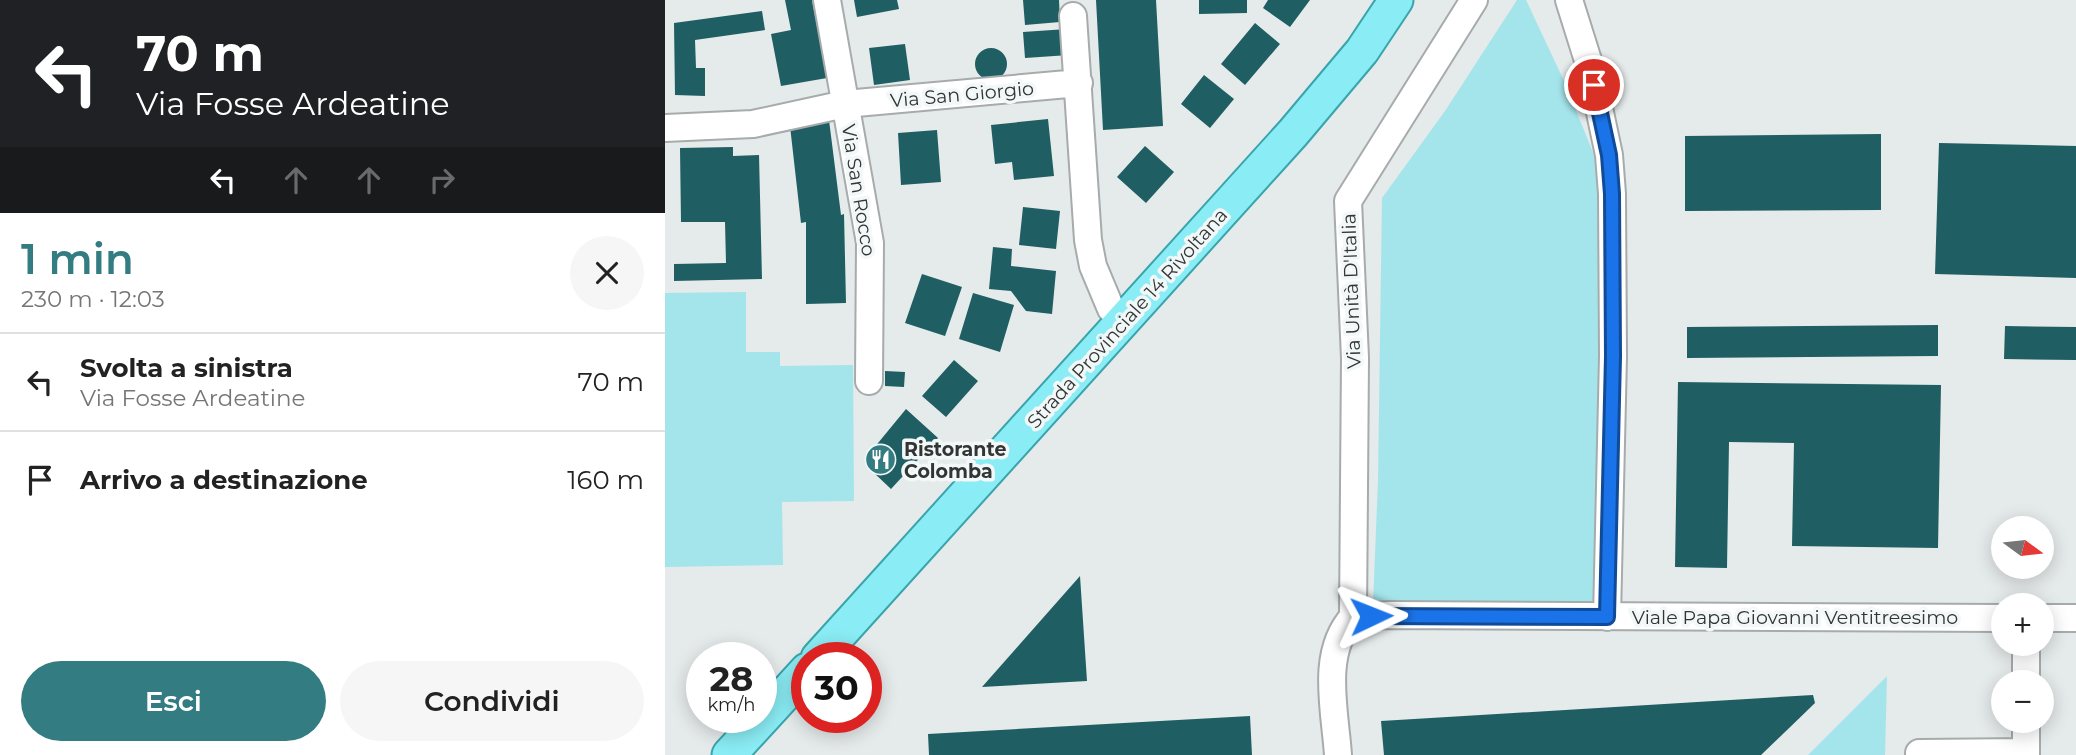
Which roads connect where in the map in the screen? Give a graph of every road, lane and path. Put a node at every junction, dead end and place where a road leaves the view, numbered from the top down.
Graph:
1 (827, 0) edge
2 (1370, 0) edge
3 (1396, 0) edge
4 (1474, 0) edge
5 (1569, 0) edge
6 (1073, 16) dead end
7 (1079, 83) junction
8 (845, 104) junction
9 (665, 128) edge
10 (1111, 309) junction
11 (869, 381) dead end
12 (1607, 617) junction
13 (1991, 618) edge
14 (2054, 618) edge
15 (2076, 618) edge
16 (1347, 624) junction
17 (830, 642) edge
18 (832, 642) edge
19 (791, 687) edge
20 (2026, 733) edge
21 (1919, 753) dead end
22 (2026, 753) edge
23 (729, 755) edge
24 (1338, 755) edge

1 - 8 street, Via San Rocco
2 - 10 main road, Strada Provinciale 14 Rivoltana
3 - 18 main road, Strada Provinciale 14 Rivoltana
4 - 16 street, Via Unità D'Italia
5 - 12 street
6 - 7 street
7 - 8 street, Via San Giorgio
7 - 10 street
8 - 9 street, Via San Giorgio
8 - 11 street, Via San Rocco
10 - 17 main road, Strada Provinciale 14 Rivoltana
12 - 13 street, Viale Papa Giovanni Ventitreesimo
12 - 16 street, Viale Papa Giovanni Ventitreesimo
14 - 15 street
16 - 24 street, Via Unità D'Italia
19 - 23 main road
20 - 22 street
21 - 22 street

